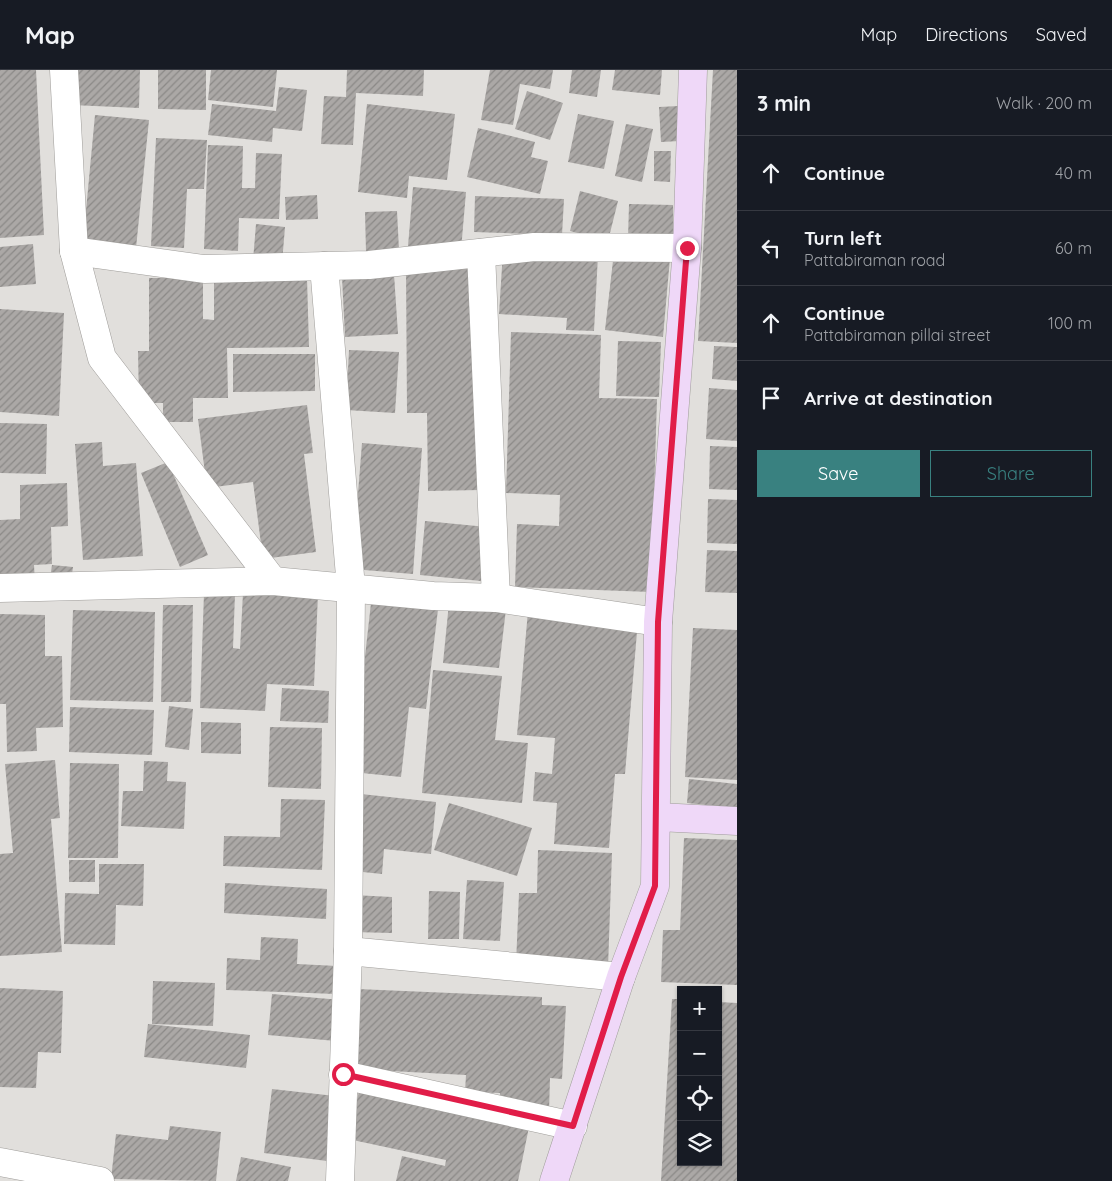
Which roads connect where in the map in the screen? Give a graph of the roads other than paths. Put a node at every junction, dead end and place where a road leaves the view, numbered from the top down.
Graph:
1 (64, 70) edge
2 (693, 70) edge
3 (687, 248) junction
4 (74, 251) junction
5 (481, 253) junction
6 (324, 266) junction
7 (273, 581) junction
8 (0, 588) edge
9 (351, 588) junction
10 (496, 598) junction
11 (658, 622) junction
12 (658, 817) junction
13 (737, 821) edge
14 (348, 950) junction
15 (621, 977) junction
16 (343, 1074) junction
17 (573, 1126) junction
18 (0, 1162) edge
19 (100, 1181) edge
20 (340, 1181) edge
21 (554, 1181) edge

1 - 4 street
2 - 3 street
3 - 5 street
3 - 11 street
4 - 6 street
4 - 7 street
5 - 6 street
5 - 10 street
6 - 9 street
7 - 8 street
7 - 9 street
9 - 10 street
9 - 14 street
10 - 11 street
11 - 12 street
12 - 13 street
12 - 15 street
14 - 15 street
14 - 16 street
15 - 17 street
16 - 17 street
16 - 20 street
17 - 21 street
18 - 19 street

